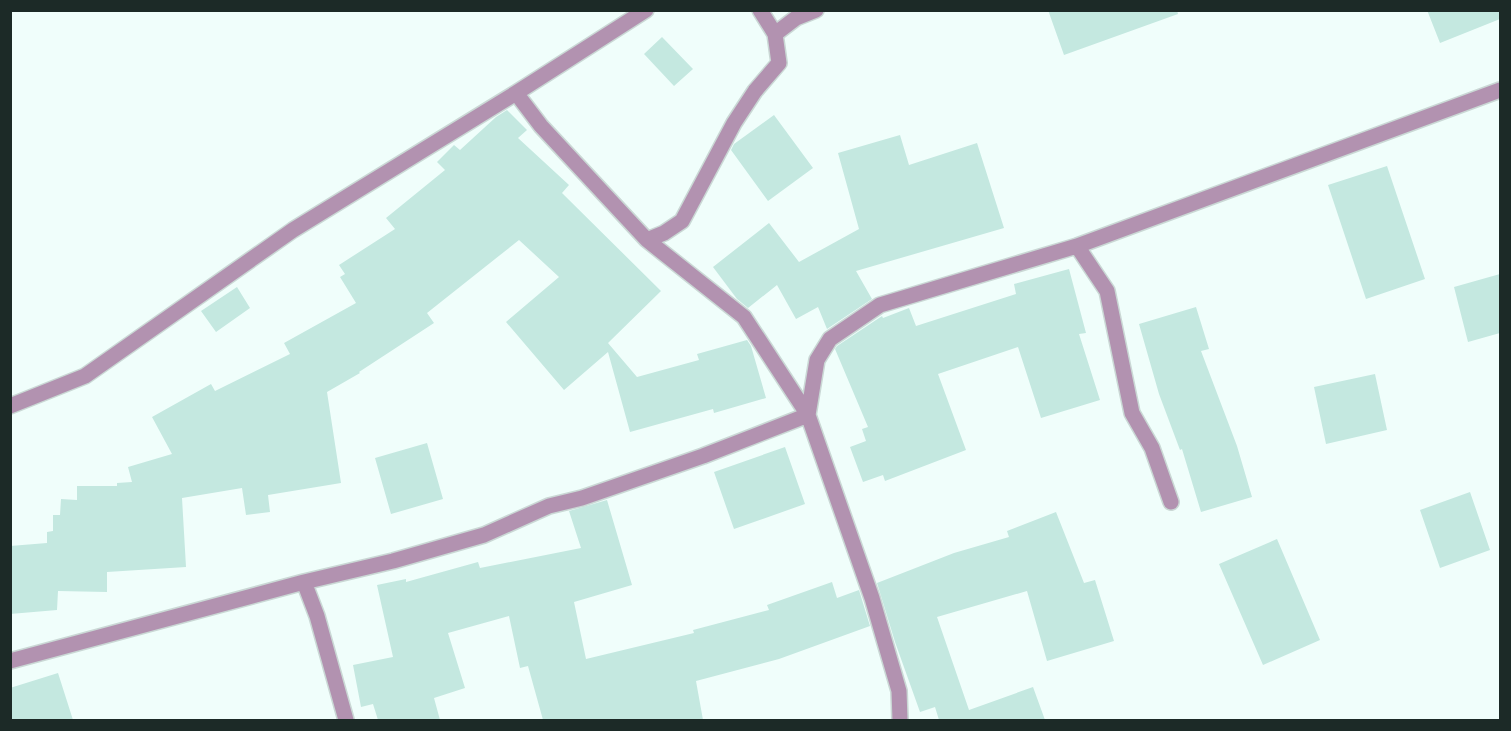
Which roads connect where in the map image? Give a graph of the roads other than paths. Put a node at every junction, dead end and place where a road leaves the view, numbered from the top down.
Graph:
1 (646, 10) edge
2 (760, 10) edge
3 (816, 10) edge
4 (775, 34) junction
5 (1500, 90) edge
6 (516, 93) junction
7 (647, 240) junction
8 (1077, 246) junction
9 (10, 406) edge
10 (808, 416) junction
11 (1171, 502) dead end
12 (304, 582) junction
13 (10, 661) edge
14 (346, 720) edge
15 (900, 720) edge

1 - 6 street
2 - 4 street
3 - 4 street
4 - 7 street
5 - 8 street
6 - 7 street
6 - 9 street
7 - 10 street
8 - 10 street
8 - 11 street
10 - 12 street
10 - 15 street
12 - 13 street
12 - 14 street

